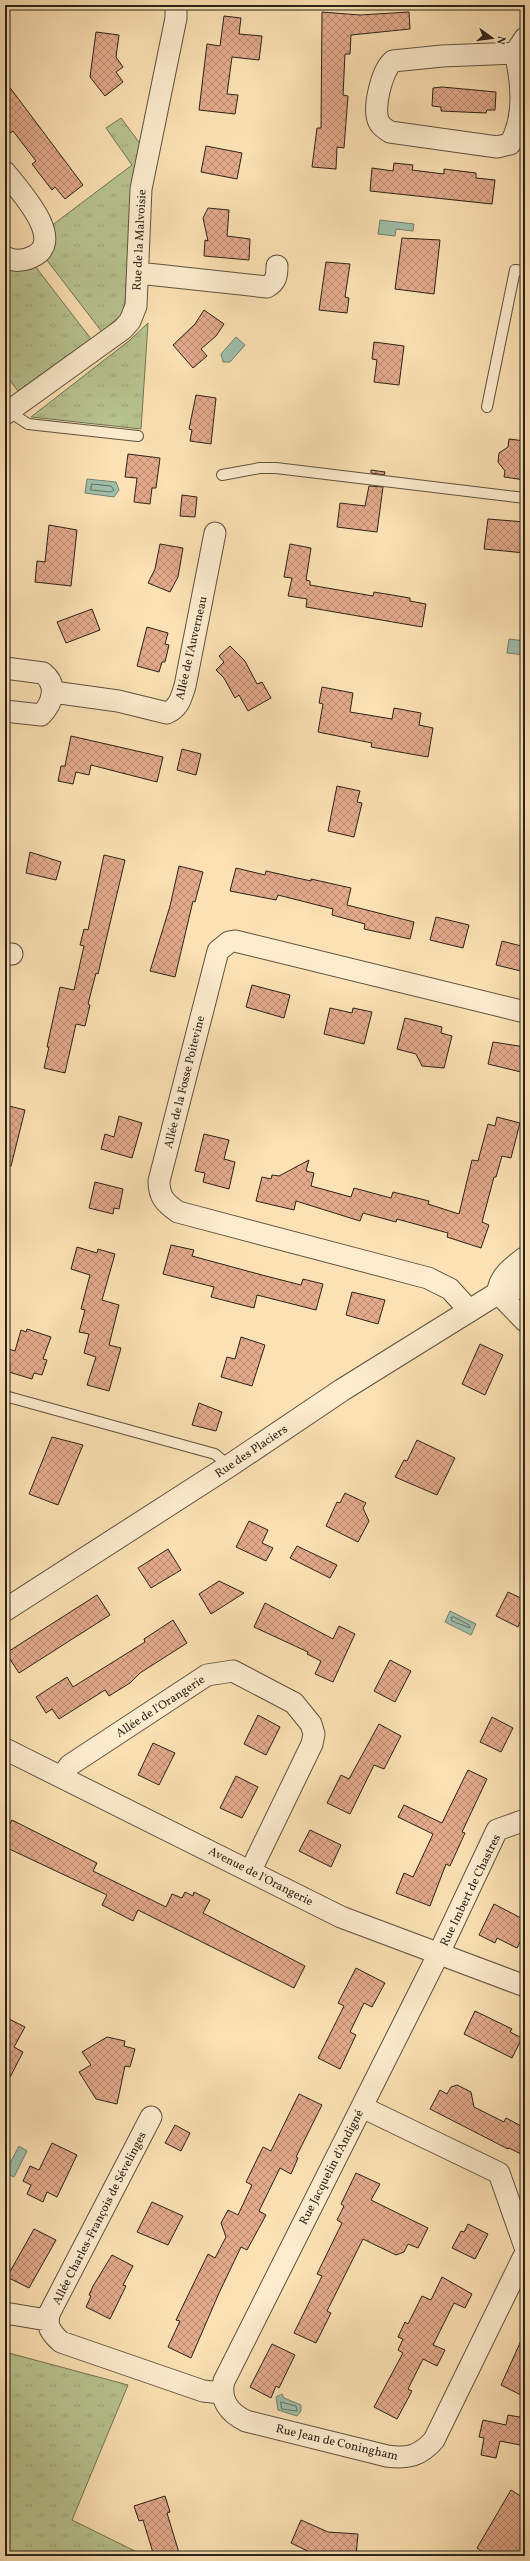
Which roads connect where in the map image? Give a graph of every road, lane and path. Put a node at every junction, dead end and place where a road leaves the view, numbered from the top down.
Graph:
1 (176, 5) edge
2 (520, 45) edge
3 (5, 172) edge
4 (5, 257) edge
5 (277, 266) dead end
6 (525, 271) edge
7 (138, 273) junction
8 (487, 407) dead end
9 (7, 412) edge
10 (138, 436) dead end
11 (222, 475) dead end
12 (525, 498) edge
13 (215, 533) dead end
14 (5, 668) edge
15 (53, 692) junction
16 (5, 712) edge
17 (525, 1012) edge
18 (525, 1258) edge
19 (525, 1283) edge
20 (498, 1293) junction
21 (470, 1312) junction
22 (525, 1321) edge
23 (5, 1396) edge
24 (229, 1466) junction
25 (5, 1610) edge
26 (5, 1749) edge
27 (61, 1777) junction
28 (525, 1820) edge
29 (251, 1870) junction
30 (439, 1954) junction
31 (525, 1986) edge
32 (362, 2107) junction
33 (151, 2117) dead end
34 (517, 2192) edge
35 (524, 2256) edge
36 (5, 2313) edge
37 (47, 2320) junction
38 (222, 2387) junction

1 - 7 street, Rue de la Malvoisie
2 - 2 street
3 - 4 street
5 - 7 street
6 - 8 lane
7 - 9 street, Rue de la Malvoisie
9 - 10 lane
11 - 12 lane
13 - 15 street, Allée de l'Auverneau
14 - 15 street
15 - 16 street
17 - 21 street, Allée de la Fosse Poitevine
18 - 20 street
19 - 20 street, Rue des Placiers
20 - 21 street, Rue des Placiers
20 - 22 street
21 - 24 street, Rue des Placiers
23 - 24 lane
24 - 25 street, Rue des Placiers
26 - 27 street, Avenue de l'Orangerie
27 - 29 street, Avenue de l'Orangerie
27 - 29 street, Allée de l'Orangerie
28 - 30 street, Rue Imbert de Chastres
29 - 30 street, Avenue de l'Orangerie
30 - 31 street, Avenue de l'Orangerie
30 - 32 street, Rue Jacquelin d'Andigné
32 - 34 street, Rue Jean de Coningham
32 - 38 street, Rue Jacquelin d'Andigné
33 - 37 street, Allée Charles-François de Sévelinges
34 - 35 street, Rue Jean de Coningham
35 - 38 street, Rue Jean de Coningham
36 - 37 street, Allée Charles-François de Sévelinges
37 - 38 street, Allée Charles-François de Sévelinges

